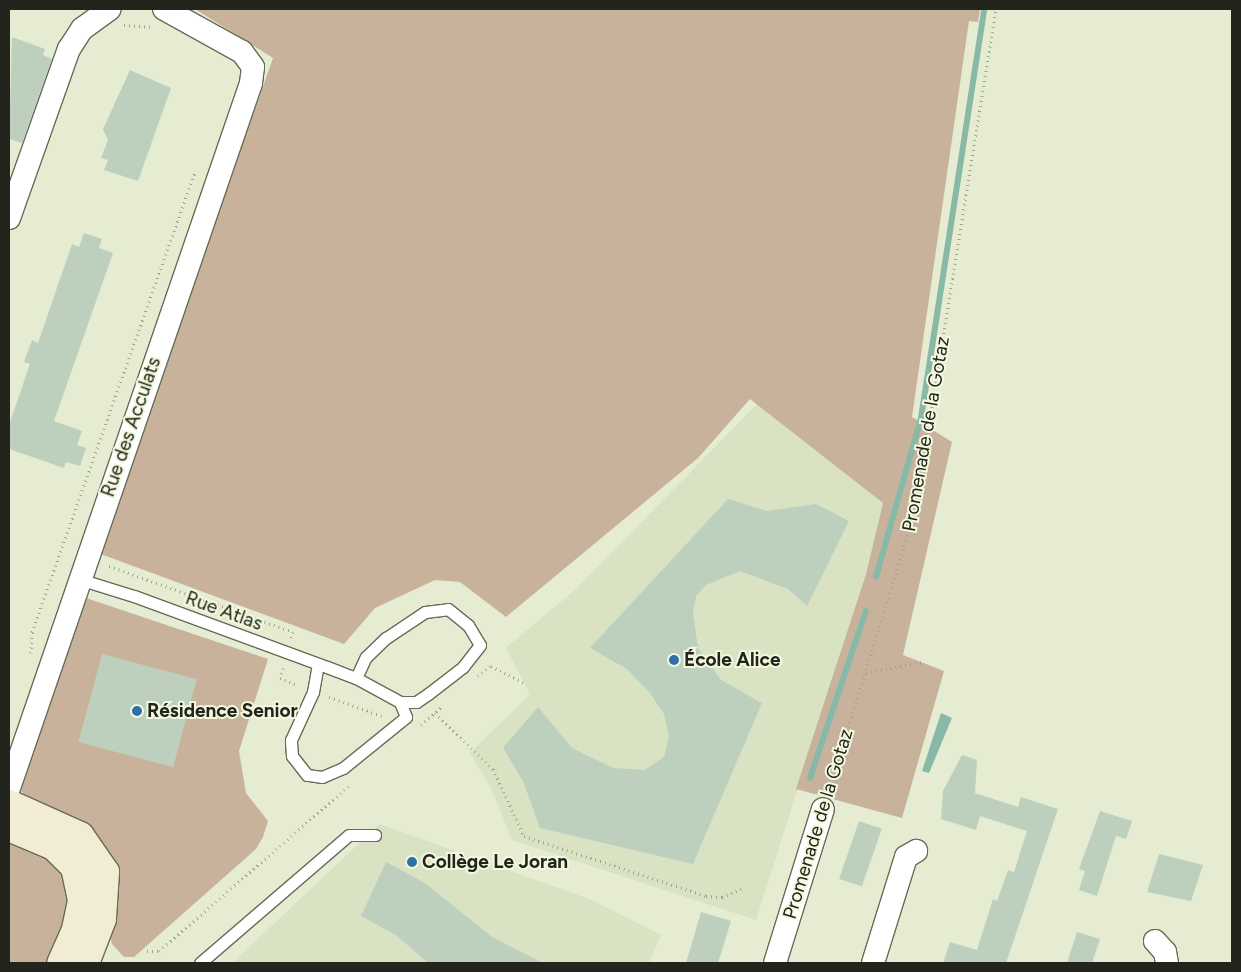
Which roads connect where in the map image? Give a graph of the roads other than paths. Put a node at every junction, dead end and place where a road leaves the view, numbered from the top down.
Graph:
1 (164, 9) edge
2 (108, 10) edge
3 (9, 218) edge
4 (79, 580) junction
5 (318, 664) junction
6 (356, 678) junction
7 (400, 702) junction
8 (9, 788) edge
9 (9, 804) edge
10 (823, 809) road end
11 (9, 827) edge
12 (375, 835) dead end
13 (916, 851) dead end
14 (1155, 941) dead end
15 (81, 959) edge
16 (200, 963) edge
17 (775, 963) edge
18 (873, 963) edge
19 (1167, 963) edge

1 - 4 street, Rue des Acculats
2 - 3 street
4 - 5 lane, Rue Atlas
4 - 8 street, Rue des Acculats
5 - 6 lane, Rue Atlas
5 - 7 lane
6 - 7 lane, Rue Atlas
6 - 7 lane
9 - 15 main road
10 - 17 street, Promenade de la Gotaz
11 - 15 main road
12 - 16 lane
13 - 18 street
14 - 19 street

